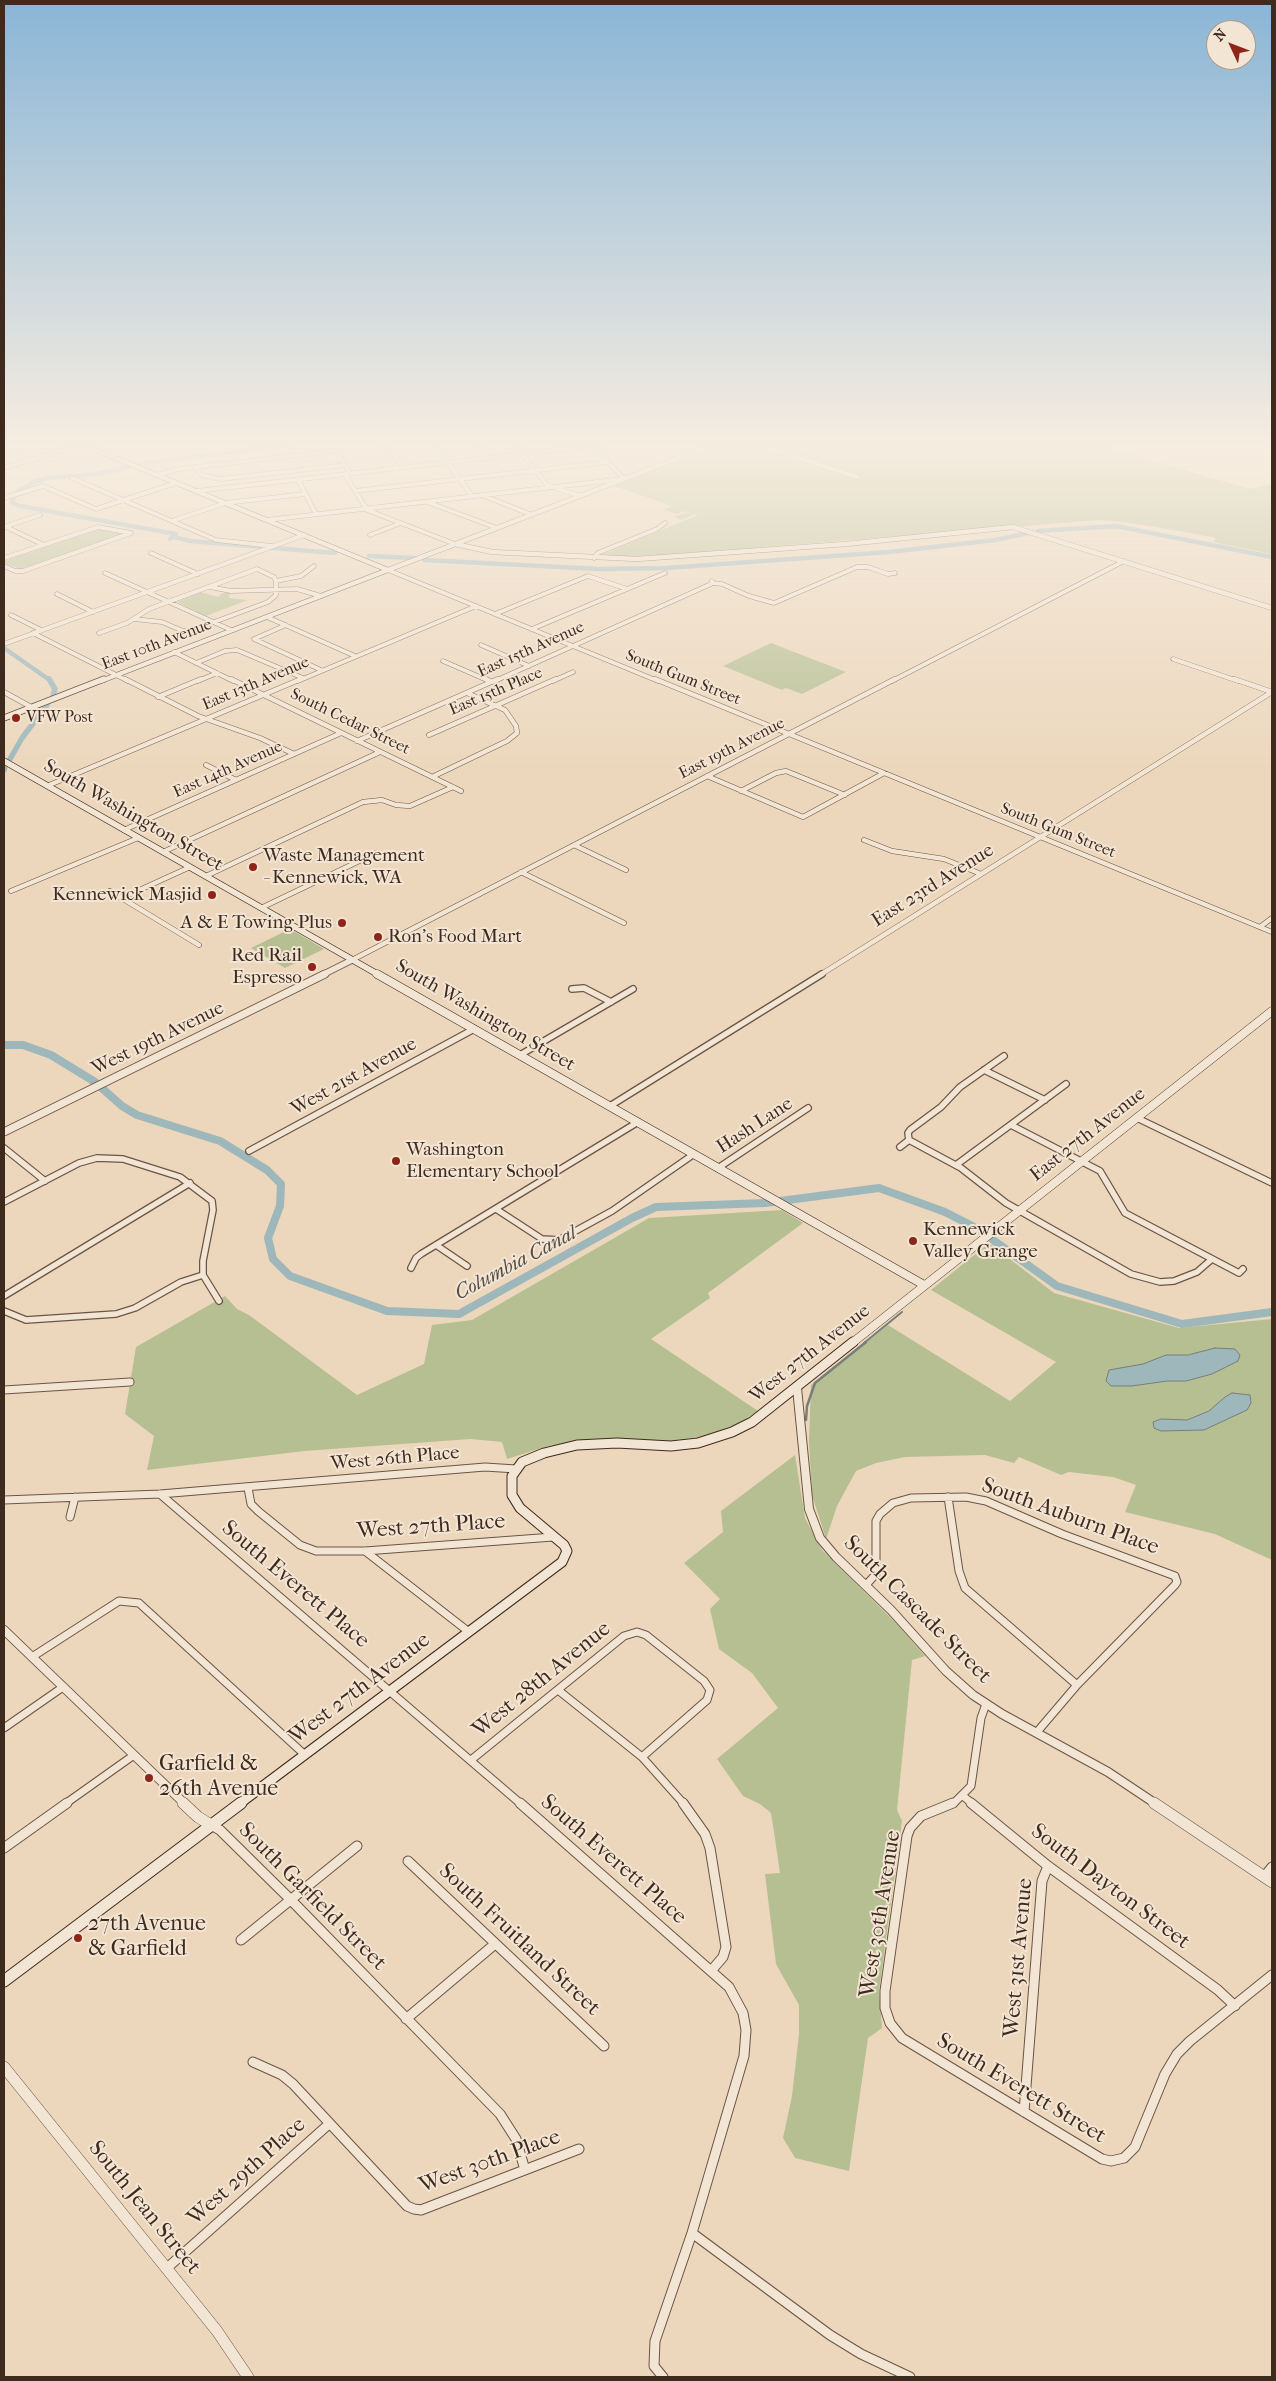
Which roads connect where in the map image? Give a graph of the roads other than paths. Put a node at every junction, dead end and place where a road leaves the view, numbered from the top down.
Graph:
1 (63, 556) edge
2 (158, 556) edge
3 (246, 556) edge
4 (355, 556) edge
5 (424, 556) edge
6 (562, 556) edge
7 (676, 556) edge
8 (1109, 556) edge
9 (594, 558) joint
10 (1124, 561) junction
11 (4, 566) edge
12 (314, 566) dead end
13 (388, 570) junction
14 (105, 573) dead end
15 (666, 573) dead end
16 (895, 573) dead end
17 (198, 574) junction
18 (276, 581) junction
19 (210, 587) junction
20 (276, 589) junction
21 (627, 589) junction
22 (148, 592) junction
23 (58, 594) dead end
24 (321, 596) junction
25 (169, 602) junction
26 (476, 606) junction
27 (1272, 608) edge
28 (93, 612) junction
29 (495, 614) junction
30 (11, 615) dead end
31 (267, 617) junction
32 (134, 619) junction
33 (215, 623) junction
34 (286, 626) junction
35 (532, 629) junction
36 (41, 630) junction
37 (109, 630) junction
38 (231, 630) junction
39 (34, 633) junction
40 (99, 633) dead end
41 (117, 634) dead end
42 (4, 644) edge
43 (481, 645) dead end
44 (573, 646) junction
45 (174, 652) junction
46 (355, 656) junction
47 (1173, 659) dead end
48 (444, 661) dead end
49 (196, 663) junction
50 (529, 666) junction
51 (321, 670) junction
52 (573, 672) dead end
53 (217, 673) junction
54 (116, 675) junction
55 (303, 678) junction
56 (492, 682) junction
57 (4, 692) edge
58 (1272, 692) edge
59 (467, 693) junction
60 (262, 695) junction
61 (158, 696) junction
62 (497, 706) junction
63 (31, 707) junction
64 (4, 718) edge
65 (204, 719) junction
66 (341, 733) junction
67 (788, 734) junction
68 (429, 735) dead end
69 (357, 741) junction
70 (380, 752) junction
71 (294, 754) junction
72 (4, 761) edge
73 (206, 765) dead end
74 (884, 774) junction
75 (707, 776) junction
76 (432, 777) junction
77 (236, 780) junction
78 (47, 786) junction
79 (453, 787) junction
80 (460, 791) dead end
81 (741, 791) junction
82 (845, 795) junction
83 (124, 830) junction
84 (138, 838) junction
85 (1040, 838) junction
86 (864, 840) dead end
87 (574, 845) junction
88 (163, 852) junction
89 (376, 853) dead end
90 (190, 867) junction
91 (626, 870) dead end
92 (521, 872) junction
93 (981, 874) junction
94 (206, 876) junction
95 (11, 891) dead end
96 (110, 891) dead end
97 (122, 898) junction
98 (261, 908) junction
99 (1272, 918) edge
100 (624, 923) dead end
101 (1260, 927) junction
102 (1272, 932) edge
103 (199, 945) dead end
104 (352, 960) junction
105 (572, 989) dead end
106 (633, 989) dead end
107 (611, 1002) junction
108 (1271, 1013) edge
109 (474, 1029) junction
110 (520, 1055) junction
111 (1004, 1056) dead end
112 (984, 1070) junction
113 (1066, 1084) dead end
114 (1045, 1100) junction
115 (610, 1106) junction
116 (808, 1108) dead end
117 (1137, 1118) junction
118 (638, 1122) junction
119 (1011, 1124) junction
120 (4, 1132) edge
121 (909, 1139) junction
122 (4, 1148) edge
123 (900, 1148) dead end
124 (249, 1151) dead end
125 (694, 1154) junction
126 (1082, 1160) junction
127 (956, 1165) junction
128 (718, 1168) junction
129 (45, 1181) junction
130 (190, 1183) junction
131 (1272, 1184) edge
132 (4, 1202) edge
133 (496, 1209) junction
134 (1019, 1210) junction
135 (436, 1245) junction
136 (1212, 1259) junction
137 (467, 1266) dead end
138 (411, 1268) dead end
139 (1244, 1269) dead end
140 (203, 1276) junction
141 (924, 1285) junction
142 (4, 1296) edge
143 (219, 1301) dead end
144 (4, 1311) edge
145 (130, 1382) dead end
146 (797, 1388) junction
147 (4, 1390) edge
148 (516, 1469) junction
149 (248, 1488) junction
150 (160, 1494) junction
151 (76, 1497) junction
152 (948, 1498) junction
153 (4, 1500) edge
154 (70, 1517) dead end
155 (555, 1536) junction
156 (365, 1550) junction
157 (866, 1585) junction
158 (4, 1630) edge
159 (470, 1632) junction
160 (32, 1657) junction
161 (1077, 1685) junction
162 (63, 1686) junction
163 (558, 1690) junction
164 (390, 1691) junction
165 (986, 1704) junction
166 (4, 1728) edge
167 (1037, 1732) junction
168 (134, 1755) junction
169 (305, 1755) junction
170 (642, 1757) junction
171 (471, 1760) junction
172 (963, 1796) junction
173 (211, 1825) junction
174 (357, 1846) dead end
175 (4, 1848) edge
176 (408, 1861) dead end
177 (1048, 1866) junction
178 (1272, 1867) edge
179 (1268, 1880) edge
180 (291, 1900) junction
181 (241, 1940) dead end
182 (496, 1944) junction
183 (711, 1971) junction
184 (1272, 1975) edge
185 (4, 1981) edge
186 (1235, 2006) junction
187 (406, 2019) junction
188 (902, 2038) joint
189 (604, 2046) dead end
190 (253, 2062) dead end
191 (4, 2067) edge
192 (1024, 2112) junction
193 (330, 2124) junction
194 (579, 2150) dead end
195 (525, 2170) junction
196 (692, 2233) junction
197 (167, 2268) junction
198 (248, 2377) edge
199 (664, 2377) edge
200 (910, 2377) edge

1 - 11 street
2 - 17 street
3 - 17 street
4 - 13 main road, South Gum Street
5 - 13 street, East 10th Avenue
6 - 9 street
7 - 9 street
8 - 10 street
10 - 27 street
10 - 67 street, East 19th Avenue
12 - 18 street
13 - 24 main road, East 10th Avenue
13 - 26 street, South Gum Street
14 - 22 street
15 - 21 street
16 - 44 street, East 15th Avenue
17 - 22 street
18 - 19 street
18 - 20 street
19 - 20 street
19 - 25 street
20 - 24 street
20 - 33 street
21 - 29 street
21 - 35 street
22 - 25 street
22 - 28 street
23 - 28 street
24 - 31 main road, East 10th Avenue
25 - 32 street
25 - 33 street
26 - 29 street, South Gum Street
26 - 46 street, East 13th Avenue
28 - 36 street
29 - 35 street, South Gum Street
30 - 36 street
31 - 34 street
31 - 38 main road, East 10th Avenue
32 - 33 street
32 - 37 street
33 - 38 street
34 - 46 street
34 - 51 street
35 - 44 street, South Gum Street
36 - 39 street
37 - 40 street
37 - 41 street
38 - 45 main road, East 10th Avenue
39 - 42 street
39 - 54 street
43 - 50 street
44 - 50 street, East 15th Avenue
44 - 67 street, South Gum Street
45 - 49 street, South Cedar Street
45 - 54 main road, East 10th Avenue
46 - 51 street, East 13th Avenue
47 - 58 street
48 - 56 street
49 - 53 street, South Cedar Street
49 - 55 street
50 - 56 street, East 15th Avenue
51 - 55 street, East 13th Avenue
52 - 62 street, East 15th Place
53 - 60 street, South Cedar Street
53 - 61 street
54 - 61 street
54 - 63 main road, East 10th Avenue
55 - 60 street, East 13th Avenue
56 - 59 street, East 15th Avenue
57 - 63 street
58 - 85 street, East 23rd Avenue
59 - 62 street
59 - 69 street, East 15th Avenue
60 - 65 street, East 13th Avenue
60 - 66 street, South Cedar Street
61 - 65 street
62 - 68 street, East 15th Place
62 - 76 street
63 - 64 main road, East 10th Avenue
65 - 71 street
65 - 78 street, East 13th Avenue
66 - 69 street, South Cedar Street
66 - 71 street, East 14th Avenue
67 - 74 street, South Gum Street
67 - 75 street, East 19th Avenue
69 - 70 street, South Cedar Street
70 - 76 street, South Cedar Street
70 - 88 street
71 - 77 street, East 14th Avenue
72 - 78 main road, South Washington Street
73 - 77 street
74 - 82 street
74 - 85 street, South Gum Street
75 - 81 street
75 - 87 street, East 19th Avenue
76 - 79 street, South Cedar Street
77 - 83 street, East 14th Avenue
78 - 83 main road, South Washington Street
79 - 80 street, South Cedar Street
79 - 94 street
81 - 82 street
81 - 82 street
83 - 84 main road, South Washington Street
84 - 88 main road, South Washington Street
84 - 95 street
85 - 93 street, East 23rd Avenue
85 - 101 street, South Gum Street
86 - 93 street
87 - 91 street
87 - 92 street, East 19th Avenue
88 - 90 main road, South Washington Street
89 - 98 street
90 - 94 main road, South Washington Street
90 - 97 street
92 - 100 street
92 - 104 street, East 19th Avenue
93 - 115 street, East 23rd Avenue
94 - 98 main road, South Washington Street
96 - 97 street
97 - 103 street
98 - 104 main road, South Washington Street
99 - 101 street
101 - 102 street, South Gum Street
104 - 109 main road, South Washington Street
104 - 120 street, West 19th Avenue
105 - 107 street
106 - 107 street
107 - 110 street
108 - 117 main road, East 27th Avenue
109 - 110 main road, South Washington Street
109 - 124 street, West 21st Avenue
110 - 115 main road, South Washington Street
111 - 112 street
112 - 114 street
112 - 121 street
113 - 114 street
114 - 119 street
115 - 118 main road, South Washington Street
116 - 128 street, Hash Lane
117 - 126 main road, East 27th Avenue
117 - 131 street
118 - 125 main road, South Washington Street
118 - 133 street
119 - 126 street
119 - 127 street
121 - 123 street
121 - 127 street
122 - 129 street
125 - 128 main road, South Washington Street
125 - 133 street
126 - 134 main road, East 27th Avenue
126 - 136 street
127 - 134 street
128 - 141 main road, South Washington Street
129 - 130 street
129 - 132 street
130 - 140 street
130 - 142 street
133 - 135 street
134 - 136 street
134 - 141 main road, East 27th Avenue
135 - 137 street
135 - 138 street
136 - 139 street
140 - 143 street
140 - 144 street
141 - 146 main road, West 27th Avenue
145 - 147 street
146 - 148 main road, West 27th Avenue
146 - 157 street, South Cascade Street
148 - 149 street, West 26th Place
148 - 155 main road
149 - 150 street, West 26th Place
149 - 156 street, West 27th Place
150 - 151 street, West 26th Place
150 - 164 street, South Everett Place
151 - 153 street, West 26th Place
151 - 154 street
152 - 157 street
152 - 161 street
152 - 161 street, South Auburn Place
155 - 156 street, West 27th Place
155 - 159 main road, West 27th Avenue
156 - 159 street
157 - 165 street, South Cascade Street
158 - 160 street, South Garfield Street
159 - 164 main road, West 27th Avenue
160 - 162 street, South Garfield Street
160 - 169 street
161 - 167 street
162 - 166 street
162 - 168 street, South Garfield Street
163 - 170 street
163 - 170 street, West 28th Avenue
163 - 171 street, West 28th Avenue
164 - 169 main road, West 27th Avenue
164 - 171 street, South Everett Place
165 - 167 street, South Cascade Street
165 - 172 street
167 - 179 street, South Cascade Street
168 - 173 street, South Garfield Street
168 - 175 street
169 - 173 main road, West 27th Avenue
170 - 183 street
171 - 183 street, South Everett Place
172 - 177 street, South Dayton Street
172 - 188 street, West 30th Avenue
173 - 180 street, South Garfield Street
173 - 185 main road, West 27th Avenue
174 - 180 street
176 - 182 street, South Fruitland Street
177 - 186 street, South Dayton Street
177 - 192 street, West 31st Avenue
178 - 179 street
180 - 181 street
180 - 187 street, South Garfield Street
182 - 187 street
182 - 189 street, South Fruitland Street
183 - 196 street, South Everett Place
184 - 186 street
186 - 192 street, South Everett Street
187 - 195 street, South Garfield Street
188 - 192 street, South Everett Street
190 - 193 street
191 - 197 street, South Jean Street
193 - 195 street, West 30th Place
193 - 197 street, West 29th Place
194 - 195 street, West 30th Place
196 - 199 street, South Everett Place
196 - 200 street
197 - 198 street, South Jean Street

